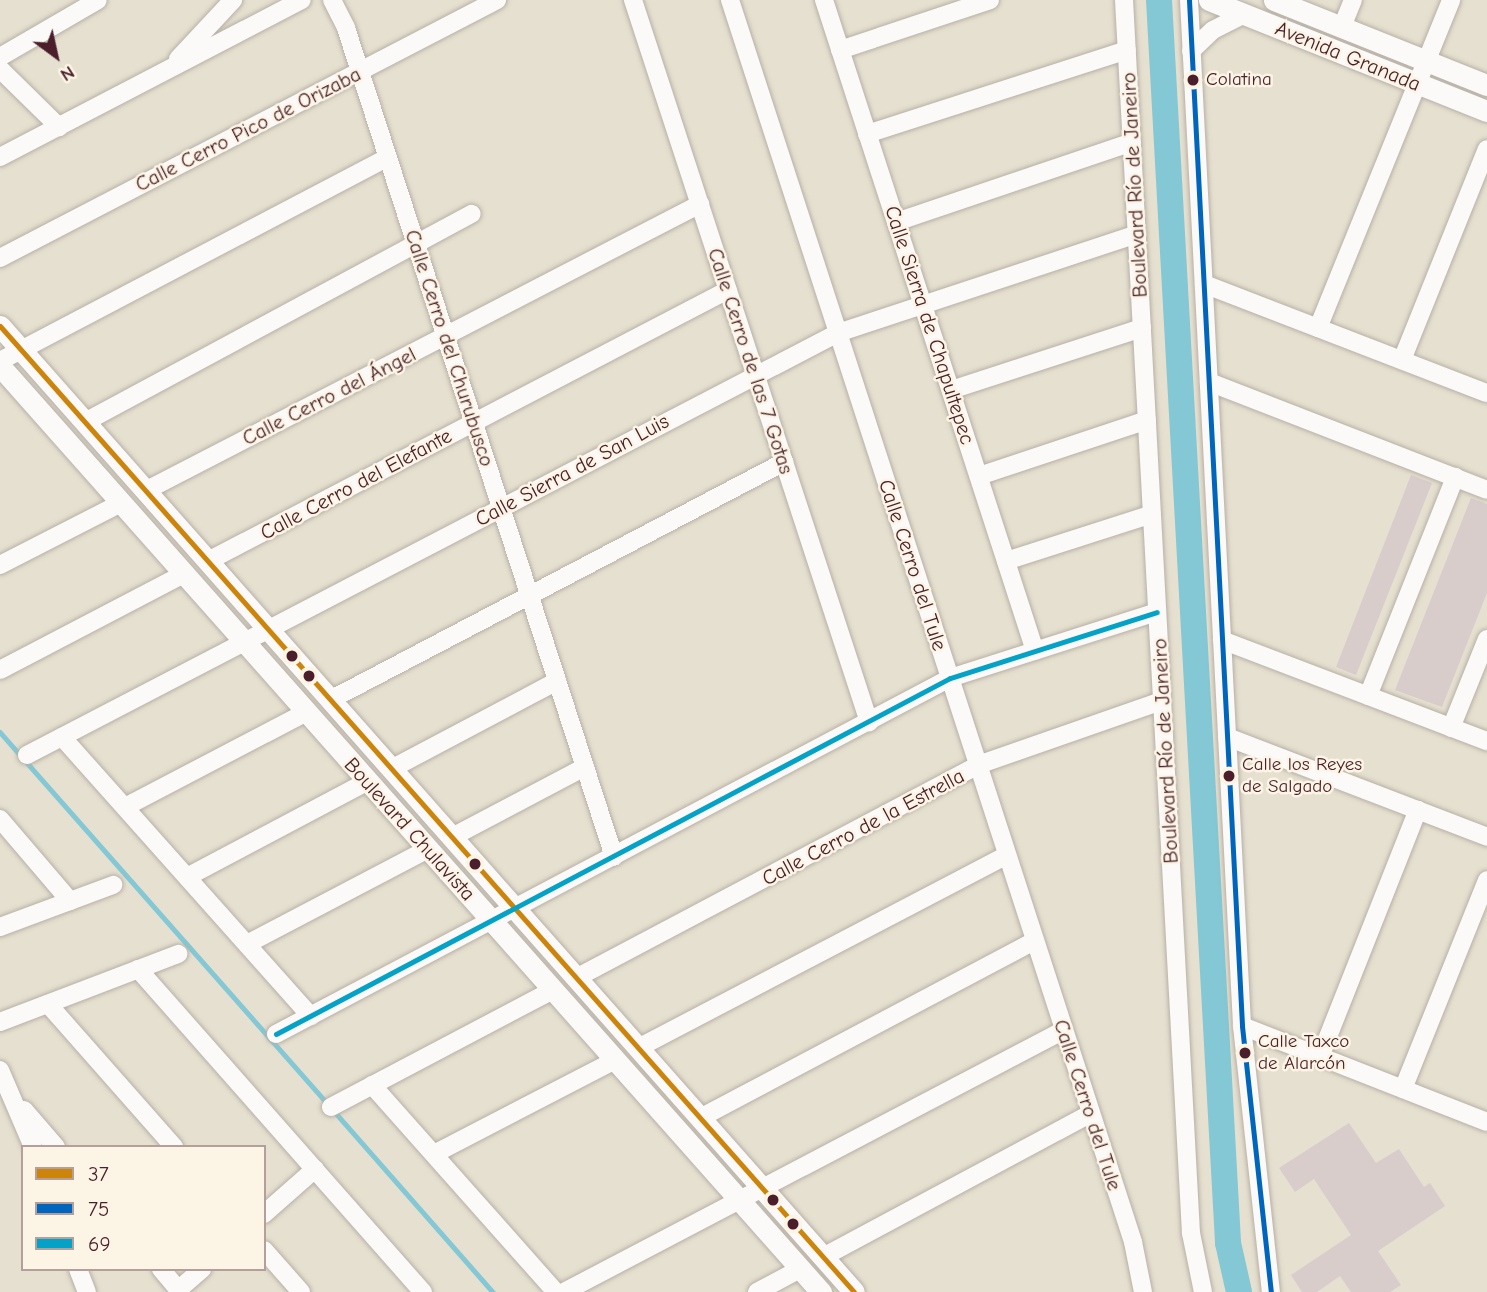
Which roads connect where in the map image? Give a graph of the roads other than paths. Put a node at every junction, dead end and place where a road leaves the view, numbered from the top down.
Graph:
1 (98, 0) edge
2 (233, 0) edge
3 (302, 0) edge
4 (332, 0) edge
5 (497, 0) edge
6 (633, 0) edge
7 (730, 0) edge
8 (824, 0) edge
9 (990, 0) edge
10 (1124, 0) edge
11 (1189, 0) edge
12 (1209, 0) edge
13 (1274, 0) edge
14 (1353, 0) edge
15 (1451, 0) edge
16 (1244, 14) junction
17 (1342, 27) junction
18 (840, 50) junction
19 (1127, 50) junction
20 (1191, 51) junction
21 (0, 57) edge
22 (1426, 61) junction
23 (0, 69) edge
24 (168, 70) junction
25 (360, 71) junction
26 (1417, 83) junction
27 (1487, 85) edge
28 (1487, 111) edge
29 (59, 127) junction
30 (867, 134) junction
31 (1132, 142) junction
32 (1487, 149) edge
33 (0, 157) edge
34 (388, 157) junction
35 (700, 204) junction
36 (472, 214) dead end
37 (896, 222) junction
38 (1137, 234) junction
39 (416, 245) junction
40 (0, 258) edge
41 (1204, 284) junction
42 (728, 290) junction
43 (923, 305) junction
44 (0, 326) edge
45 (1142, 328) junction
46 (1318, 328) junction
47 (838, 333) junction
48 (445, 335) junction
49 (21, 350) junction
50 (1402, 360) junction
51 (0, 363) edge
52 (755, 374) junction
53 (1209, 382) junction
54 (951, 390) junction
55 (1487, 393) edge
56 (1147, 420) junction
57 (85, 422) junction
58 (474, 422) junction
59 (784, 462) junction
60 (979, 476) junction
61 (1455, 477) junction
62 (1487, 490) edge
63 (145, 491) junction
64 (121, 503) junction
65 (501, 508) junction
66 (1152, 514) junction
67 (208, 561) junction
68 (1006, 561) junction
69 (0, 565) edge
70 (184, 574) junction
71 (530, 595) junction
72 (1157, 612) junction
73 (268, 629) junction
74 (1487, 639) edge
75 (1222, 640) junction
76 (244, 642) junction
77 (1035, 651) junction
78 (1, 668) edge
79 (950, 678) junction
80 (558, 681) junction
81 (1368, 696) junction
82 (330, 700) junction
83 (1162, 702) junction
84 (307, 712) junction
85 (869, 722) junction
86 (1451, 728) junction
87 (62, 737) junction
88 (1227, 737) junction
89 (1487, 741) edge
90 (27, 755) dead end
91 (978, 765) junction
92 (585, 767) junction
93 (391, 769) junction
94 (368, 781) junction
95 (125, 807) junction
96 (1418, 810) junction
97 (0, 819) edge
98 (452, 837) junction
99 (1487, 837) edge
100 (428, 849) junction
101 (1007, 855) junction
102 (614, 857) junction
103 (187, 877) junction
104 (1487, 880) edge
105 (113, 885) dead end
106 (70, 901) junction
107 (515, 909) junction
108 (492, 921) junction
109 (0, 927) edge
110 (1035, 941) junction
111 (247, 944) junction
112 (178, 954) dead end
113 (138, 969) junction
114 (576, 978) junction
115 (553, 990) junction
116 (48, 1004) junction
117 (311, 1016) junction
118 (0, 1022) edge
119 (1242, 1027) junction
120 (1064, 1030) junction
121 (276, 1034) dead end
122 (638, 1048) junction
123 (1320, 1057) junction
124 (615, 1060) junction
125 (0, 1070) edge
126 (372, 1085) junction
127 (1403, 1089) junction
128 (15, 1098) junction
129 (331, 1107) dead end
130 (1091, 1113) junction
131 (700, 1118) junction
132 (1487, 1122) edge
133 (32, 1145) edge
134 (54, 1145) edge
135 (172, 1145) edge
136 (434, 1154) junction
137 (314, 1169) junction
138 (762, 1188) junction
139 (739, 1200) junction
140 (266, 1212) edge
141 (266, 1252) edge
142 (822, 1257) junction
143 (800, 1269) junction
144 (79, 1271) edge
145 (163, 1271) edge
146 (200, 1271) edge
147 (179, 1291) edge
148 (87, 1292) edge
149 (301, 1292) edge
150 (423, 1292) edge
151 (556, 1292) edge
152 (564, 1292) edge
153 (757, 1292) edge
154 (821, 1292) edge
155 (854, 1292) edge
156 (1143, 1292) edge
157 (1203, 1292) edge
158 (1271, 1292) edge

1 - 21 street
2 - 24 street
3 - 24 street
4 - 25 street, Calle Cerro del Churubusco
5 - 25 street, Calle Cerro Pico de Orizaba
6 - 35 street, Calle Cerro de las 7 Gotas
7 - 47 street, Calle Cerro del Tule
8 - 18 street, Calle Sierra de Chapultepec
9 - 18 street
10 - 19 street, Boulevard Río de Janeiro
11 - 20 street
12 - 16 main road, Avenida Granada
13 - 17 main road, Avenida Granada
14 - 17 street
15 - 22 street
16 - 20 street
16 - 26 main road, Avenida Granada
17 - 22 main road, Avenida Granada
18 - 30 street, Calle Sierra de Chapultepec
19 - 30 street
19 - 31 street, Boulevard Río de Janeiro
20 - 41 street
22 - 26 street
22 - 27 main road, Avenida Granada
23 - 29 street
24 - 29 street
25 - 34 street, Calle Cerro del Churubusco
25 - 40 street, Calle Cerro Pico de Orizaba
26 - 28 main road, Avenida Granada
26 - 46 street
29 - 33 street
30 - 37 street, Calle Sierra de Chapultepec
31 - 37 street
31 - 38 street, Boulevard Río de Janeiro
32 - 50 street
34 - 39 street, Calle Cerro del Churubusco
34 - 49 street
35 - 42 street, Calle Cerro de las 7 Gotas
35 - 48 street, Calle Cerro del Ángel
36 - 39 street
37 - 43 street, Calle Sierra de Chapultepec
38 - 43 street, Calle Sierra de San Luis
38 - 45 street, Boulevard Río de Janeiro
39 - 48 street, Calle Cerro del Churubusco
39 - 57 street
41 - 46 street
41 - 53 street
42 - 52 street, Calle Cerro de las 7 Gotas
42 - 58 street, Calle Cerro del Elefante
43 - 47 street, Calle Sierra de San Luis
43 - 54 street, Calle Sierra de Chapultepec
44 - 49 main road, Boulevard Chulavista
45 - 54 street
45 - 56 street, Boulevard Río de Janeiro
46 - 50 street
47 - 52 street, Calle Sierra de San Luis
47 - 79 street, Calle Cerro del Tule
48 - 58 street, Calle Cerro del Churubusco
48 - 63 street, Calle Cerro del Ángel
49 - 51 street
49 - 57 main road, Boulevard Chulavista
50 - 55 street
51 - 64 main road, Boulevard Chulavista
52 - 59 street, Calle Cerro de las 7 Gotas
52 - 65 street, Calle Sierra de San Luis
53 - 61 street
53 - 75 street
54 - 60 street, Calle Sierra de Chapultepec
56 - 60 street
56 - 66 street, Boulevard Río de Janeiro
57 - 63 main road, Boulevard Chulavista
58 - 65 street, Calle Cerro del Churubusco
58 - 67 street, Calle Cerro del Elefante
59 - 71 street
59 - 85 street, Calle Cerro de las 7 Gotas
60 - 68 street, Calle Sierra de Chapultepec
61 - 62 street
61 - 81 street
63 - 67 main road, Boulevard Chulavista
64 - 69 street
64 - 70 main road, Boulevard Chulavista
65 - 71 street, Calle Cerro del Churubusco
65 - 73 street, Calle Sierra de San Luis
66 - 68 street
66 - 72 street, Boulevard Río de Janeiro
67 - 73 main road, Boulevard Chulavista
68 - 77 street, Calle Sierra de Chapultepec
70 - 76 main road, Boulevard Chulavista
70 - 78 street
71 - 80 street, Calle Cerro del Churubusco
71 - 82 street
72 - 77 street
72 - 83 street, Boulevard Río de Janeiro
73 - 76 street, Calle Sierra de San Luis
73 - 82 main road, Boulevard Chulavista
74 - 86 street
75 - 81 street
75 - 88 street
76 - 84 main road, Boulevard Chulavista
76 - 87 street, Calle Sierra de San Luis
77 - 79 street
79 - 85 street
79 - 91 street, Calle Cerro del Tule
80 - 92 street, Calle Cerro del Churubusco
80 - 93 street
81 - 86 street
82 - 93 main road, Boulevard Chulavista
83 - 91 street, Calle Cerro de la Estrella
83 - 157 street, Boulevard Río de Janeiro
84 - 94 main road, Boulevard Chulavista
84 - 95 street
85 - 102 street
86 - 89 street
87 - 90 street, Calle Sierra de San Luis
87 - 95 street
88 - 96 street
88 - 119 street
91 - 101 street, Calle Cerro del Tule
91 - 114 street, Calle Cerro de la Estrella
92 - 98 street
92 - 102 street, Calle Cerro del Churubusco
93 - 98 main road, Boulevard Chulavista
94 - 100 main road, Boulevard Chulavista
94 - 103 street
95 - 103 street
96 - 99 street
96 - 123 street
97 - 106 street
98 - 107 main road, Boulevard Chulavista
100 - 108 main road, Boulevard Chulavista
100 - 111 street
101 - 110 street, Calle Cerro del Tule
101 - 122 street
102 - 107 street
103 - 111 street
104 - 127 street
105 - 106 street
106 - 109 street
107 - 108 street
107 - 114 main road, Boulevard Chulavista
108 - 115 main road, Boulevard Chulavista
108 - 117 street
110 - 120 street, Calle Cerro del Tule
110 - 131 street
111 - 117 street
112 - 113 street
113 - 116 street
113 - 137 street
114 - 122 main road, Boulevard Chulavista
115 - 124 main road, Boulevard Chulavista
115 - 126 street
116 - 118 street
116 - 135 street
117 - 121 street
119 - 123 street
119 - 158 street
120 - 130 street, Calle Cerro del Tule
120 - 138 street
122 - 131 main road, Boulevard Chulavista
123 - 127 street
124 - 136 street
124 - 139 main road, Boulevard Chulavista
125 - 128 street
126 - 129 street
126 - 136 street
127 - 132 street
128 - 133 street
128 - 134 street
130 - 142 street
130 - 156 street, Calle Cerro del Tule
131 - 138 main road, Boulevard Chulavista
136 - 151 street
137 - 140 street
137 - 150 street
138 - 139 street
138 - 142 main road, Boulevard Chulavista
139 - 143 main road, Boulevard Chulavista
139 - 152 street
141 - 149 street
142 - 155 main road, Boulevard Chulavista
143 - 153 street
143 - 154 main road, Boulevard Chulavista
144 - 148 street
145 - 147 street
146 - 147 street

